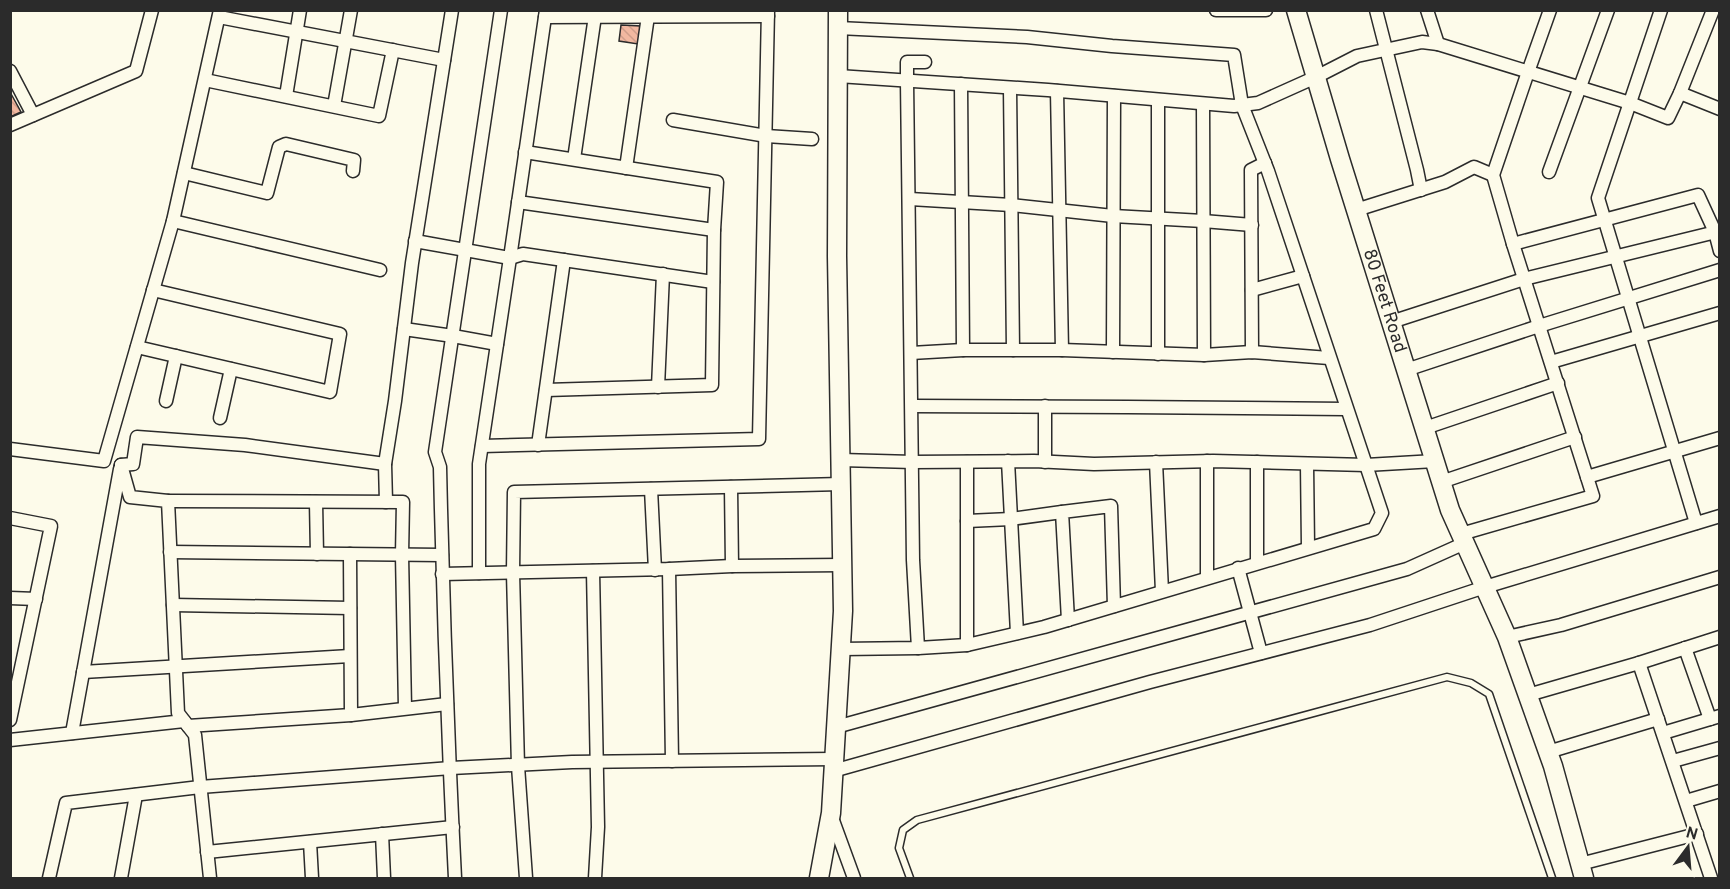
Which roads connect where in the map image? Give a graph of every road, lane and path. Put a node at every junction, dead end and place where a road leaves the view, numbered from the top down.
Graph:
1 (152, 10) edge
2 (300, 10) edge
3 (351, 10) edge
4 (452, 10) edge
5 (501, 10) edge
6 (1216, 10) edge
7 (1266, 10) edge
8 (1296, 10) edge
9 (1376, 10) edge
10 (1427, 10) edge
11 (1550, 10) edge
12 (1608, 10) edge
13 (1661, 10) edge
14 (1713, 10) edge
15 (768, 13) edge
16 (220, 14) edge
17 (545, 14) edge
18 (643, 14) edge
19 (595, 16) junction
20 (838, 19) edge
21 (296, 32) junction
22 (345, 41) junction
23 (1438, 44) junction
24 (393, 50) junction
25 (1387, 50) junction
26 (444, 60) junction
27 (925, 62) dead end
28 (10, 71) edge
29 (1528, 72) junction
30 (838, 76) junction
31 (1316, 77) junction
32 (205, 80) junction
33 (907, 81) junction
34 (961, 84) junction
35 (1580, 87) junction
36 (1010, 88) junction
37 (1057, 91) junction
38 (1680, 93) junction
39 (286, 96) junction
40 (1114, 96) junction
41 (1158, 100) junction
42 (1630, 103) junction
43 (1203, 104) junction
44 (1242, 105) junction
45 (334, 106) junction
46 (1719, 109) edge
47 (33, 115) junction
48 (674, 120) dead end
49 (10, 125) edge
50 (765, 136) junction
51 (812, 139) dead end
52 (525, 152) junction
53 (574, 159) junction
54 (1265, 163) junction
55 (626, 168) junction
56 (353, 171) dead end
57 (1549, 172) dead end
58 (184, 173) junction
59 (1493, 175) junction
60 (1421, 190) junction
61 (910, 198) junction
62 (518, 202) junction
63 (961, 203) junction
64 (1011, 206) junction
65 (1060, 210) junction
66 (1356, 210) junction
67 (1113, 216) junction
68 (1158, 219) junction
69 (1605, 220) junction
70 (172, 221) junction
71 (1203, 221) junction
72 (1252, 225) junction
73 (714, 230) junction
74 (1717, 232) edge
75 (415, 241) junction
76 (1514, 244) junction
77 (465, 250) junction
78 (1719, 251) edge
79 (1615, 255) junction
80 (510, 258) junction
81 (564, 260) junction
82 (380, 270) dead end
83 (1719, 270) edge
84 (663, 274) junction
85 (1303, 276) junction
86 (1524, 279) junction
87 (713, 282) junction
88 (153, 290) junction
89 (1252, 290) junction
90 (1628, 298) junction
91 (1719, 313) edge
92 (1391, 322) junction
93 (1539, 326) junction
94 (404, 330) junction
95 (453, 336) junction
96 (1640, 336) junction
97 (497, 344) junction
98 (137, 347) junction
99 (963, 350) junction
100 (1014, 350) junction
101 (1062, 350) junction
102 (1113, 352) junction
103 (1252, 352) junction
104 (911, 353) junction
105 (1158, 354) junction
106 (1204, 355) junction
107 (176, 356) junction
108 (1329, 358) junction
109 (1551, 362) junction
110 (231, 369) junction
111 (1406, 370) junction
112 (1557, 383) junction
113 (658, 387) junction
114 (546, 390) junction
115 (166, 401) dead end
116 (912, 406) junction
117 (1045, 406) junction
118 (1346, 409) junction
119 (220, 417) dead end
120 (1425, 428) junction
121 (1575, 437) junction
122 (1719, 438) edge
123 (538, 445) junction
124 (482, 446) junction
125 (10, 449) edge
126 (1674, 452) junction
127 (841, 460) junction
128 (1008, 461) junction
129 (1207, 461) junction
130 (1435, 461) junction
131 (913, 462) junction
132 (967, 462) junction
133 (1045, 462) junction
134 (1156, 462) junction
135 (1257, 462) junction
136 (385, 464) junction
137 (1307, 464) junction
138 (121, 465) junction
139 (1366, 465) junction
140 (1587, 477) junction
141 (1441, 482) junction
142 (841, 484) junction
143 (731, 487) junction
144 (651, 489) junction
145 (168, 501) junction
146 (316, 502) junction
147 (386, 502) junction
148 (1062, 512) junction
149 (1719, 516) edge
150 (10, 518) edge
151 (1011, 519) junction
152 (967, 521) junction
153 (1696, 523) junction
154 (1463, 539) junction
155 (1308, 547) junction
156 (170, 552) junction
157 (317, 554) junction
158 (350, 554) junction
159 (402, 555) junction
160 (442, 555) junction
161 (1257, 563) junction
162 (842, 565) junction
163 (732, 566) junction
164 (1238, 568) junction
165 (669, 569) junction
166 (655, 570) junction
167 (593, 571) junction
168 (479, 573) junction
169 (513, 573) junction
170 (442, 574) junction
171 (1719, 577) edge
172 (1207, 578) junction
173 (1485, 587) junction
174 (1162, 591) junction
175 (10, 598) edge
176 (36, 599) junction
177 (173, 605) junction
178 (1114, 606) junction
179 (350, 608) junction
180 (1250, 612) junction
181 (1068, 620) junction
182 (1017, 633) junction
183 (1507, 637) junction
184 (1719, 637) edge
185 (968, 645) junction
186 (918, 648) junction
187 (1685, 648) junction
188 (841, 649) junction
189 (1261, 653) junction
190 (350, 656) junction
191 (16, 663) edge
192 (1640, 663) junction
193 (176, 668) junction
194 (83, 672) junction
195 (1528, 695) junction
196 (447, 704) junction
197 (405, 708) junction
198 (351, 715) junction
199 (1715, 718) edge
200 (1658, 719) junction
201 (10, 720) edge
202 (186, 723) junction
203 (836, 727) junction
204 (72, 733) junction
205 (1663, 733) junction
206 (10, 740) edge
207 (1719, 748) edge
208 (1548, 752) junction
209 (672, 761) junction
210 (1673, 761) junction
211 (597, 762) junction
212 (834, 765) junction
213 (518, 766) junction
214 (451, 768) junction
215 (200, 787) junction
216 (1719, 791) edge
217 (136, 795) junction
218 (1686, 801) junction
219 (831, 813) junction
220 (453, 827) junction
221 (382, 834) junction
222 (1697, 834) junction
223 (310, 842) junction
224 (207, 852) junction
225 (1582, 871) edge
226 (1714, 874) edge
227 (49, 879) edge
228 (121, 879) edge
229 (210, 879) edge
230 (312, 879) edge
231 (384, 879) edge
232 (455, 879) edge
233 (526, 879) edge
234 (595, 879) edge
235 (819, 879) edge
236 (855, 879) edge
237 (910, 879) edge
238 (1552, 879) edge

1 - 47 street
2 - 21 street
3 - 22 street
4 - 26 street
5 - 77 street
6 - 7 street
8 - 31 main road, 80 Feet Road
9 - 25 street
10 - 23 street
11 - 29 street
12 - 35 street
13 - 42 street
14 - 38 street
15 - 18 street
15 - 50 street
16 - 21 street
16 - 32 street
17 - 19 street
17 - 52 street
18 - 19 street
18 - 55 street
19 - 53 street
20 - 30 main road
20 - 44 street
21 - 22 street
21 - 39 street
22 - 24 street
22 - 45 street
23 - 25 street
23 - 29 street
24 - 26 street
24 - 45 street
25 - 31 street
25 - 60 street
26 - 75 street
27 - 33 street
28 - 47 street
29 - 35 street
29 - 59 street
30 - 33 street
30 - 127 main road
31 - 44 street
31 - 66 main road, 80 Feet Road
32 - 39 street
32 - 58 street
33 - 34 street
33 - 61 street
34 - 36 street
34 - 63 street
35 - 42 street
35 - 57 street
36 - 37 street
36 - 64 street
37 - 40 street
37 - 65 street
38 - 42 street
38 - 46 street
39 - 45 street
40 - 41 street
40 - 67 street
41 - 43 street
41 - 68 street
42 - 69 street
43 - 44 street
43 - 71 street
44 - 54 street
47 - 49 street
48 - 50 street
50 - 51 street
50 - 123 street
52 - 53 street
52 - 62 street
53 - 55 street
54 - 72 street
54 - 85 street
55 - 73 street
56 - 58 street
58 - 70 street
59 - 60 street
59 - 76 street
60 - 66 street
61 - 63 street
61 - 104 street
62 - 73 street
62 - 80 street
63 - 64 street
63 - 99 street
64 - 65 street
64 - 100 street
65 - 67 street
65 - 101 street
66 - 92 main road, 80 Feet Road
67 - 68 street
67 - 102 street
68 - 71 street
68 - 105 street
69 - 74 street
69 - 76 street
69 - 79 street
70 - 82 street
70 - 88 street
71 - 72 street
71 - 106 street
72 - 89 street
73 - 87 street
74 - 78 street
74 - 79 street
75 - 77 street
75 - 94 street
76 - 86 street
77 - 80 street
77 - 95 street
79 - 86 street
79 - 90 street
80 - 81 street
80 - 97 street
81 - 84 street
81 - 114 street
83 - 90 street
84 - 87 street
84 - 113 street
85 - 89 street
85 - 108 street
86 - 92 street
86 - 93 street
87 - 113 street
88 - 98 street
88 - 110 street
89 - 103 street
90 - 93 street
90 - 96 street
91 - 96 street
92 - 111 main road, 80 Feet Road
93 - 109 street
93 - 111 street
94 - 95 street
94 - 136 street
95 - 97 street
95 - 160 street
96 - 109 street
96 - 126 street
97 - 124 street
98 - 107 street
98 - 125 street
99 - 100 street
99 - 104 street
100 - 101 street
101 - 102 street
102 - 105 street
103 - 106 street
103 - 108 street
104 - 116 street
105 - 106 street
107 - 110 street
107 - 115 street
108 - 118 street
109 - 112 street
110 - 119 street
111 - 120 main road, 80 Feet Road
112 - 120 street
112 - 121 street
113 - 114 street
114 - 123 street
116 - 117 street
116 - 131 street
117 - 118 street
117 - 133 street
118 - 139 street
120 - 130 main road, 80 Feet Road
121 - 140 street
121 - 141 street
122 - 126 street
123 - 124 street
124 - 168 street
126 - 140 street
126 - 153 street
127 - 131 street
127 - 142 main road
128 - 132 street
128 - 133 street
128 - 151 street
129 - 134 street
129 - 135 street
129 - 172 street
130 - 139 street
130 - 141 main road, 80 Feet Road
131 - 132 street
131 - 186 street
132 - 152 street
133 - 134 street
134 - 174 street
135 - 137 street
135 - 161 street
136 - 138 street
136 - 147 street
137 - 139 street
137 - 155 street
138 - 145 street
138 - 194 street
139 - 155 street
140 - 154 street
141 - 154 main road, 80 Feet Road
142 - 143 street
142 - 162 main road
143 - 144 street
143 - 163 street
144 - 166 street
144 - 169 street
145 - 146 street
145 - 156 street
146 - 147 street
146 - 157 street
147 - 159 street
148 - 151 street
148 - 178 street
148 - 181 street
149 - 153 street
150 - 176 street
151 - 152 street
151 - 182 street
152 - 185 street
153 - 173 street
154 - 173 main road, 80 Feet Road
154 - 180 street
155 - 161 street
156 - 157 street
156 - 177 street
157 - 158 street
158 - 159 street
158 - 179 street
159 - 160 street
159 - 197 street
160 - 170 street
161 - 164 street
162 - 163 street
162 - 188 main road
163 - 165 street
164 - 172 street
164 - 180 street
165 - 166 street
165 - 209 street
166 - 167 street
167 - 169 street
167 - 211 street
168 - 169 street
168 - 170 street
169 - 213 street
170 - 196 street
171 - 183 street
172 - 174 street
173 - 183 main road, 80 Feet Road
173 - 189 street
174 - 178 street
175 - 176 street
176 - 191 street
177 - 179 street
177 - 193 street
178 - 181 street
179 - 190 street
180 - 189 street
180 - 203 street
181 - 182 street
182 - 185 street
183 - 195 main road, 80 Feet Road
184 - 187 street
185 - 186 street
186 - 188 street
187 - 192 street
187 - 199 street
188 - 203 main road
189 - 212 street
190 - 193 street
190 - 198 street
191 - 201 street
192 - 195 street
192 - 200 street
193 - 194 street
193 - 202 street
194 - 204 street
195 - 208 main road, 80 Feet Road
196 - 197 street
196 - 214 street
197 - 198 street
198 - 202 street
199 - 205 street
200 - 205 street
200 - 208 street
202 - 204 street
202 - 215 street
203 - 212 main road
204 - 206 street
205 - 210 street
207 - 210 street
208 - 225 main road, 80 Feet Road
209 - 211 street
209 - 212 street
210 - 218 street
211 - 213 street
211 - 234 street
212 - 219 main road
213 - 214 street
213 - 233 street
214 - 215 street
214 - 220 street
215 - 217 street
215 - 224 street
216 - 218 street
217 - 227 street
217 - 228 street
218 - 222 street
219 - 235 main road
219 - 236 street
220 - 221 street
220 - 232 street
221 - 223 street
221 - 231 street
222 - 225 street
222 - 226 street
223 - 224 street
223 - 230 street
224 - 229 street
237 - 238 lane

